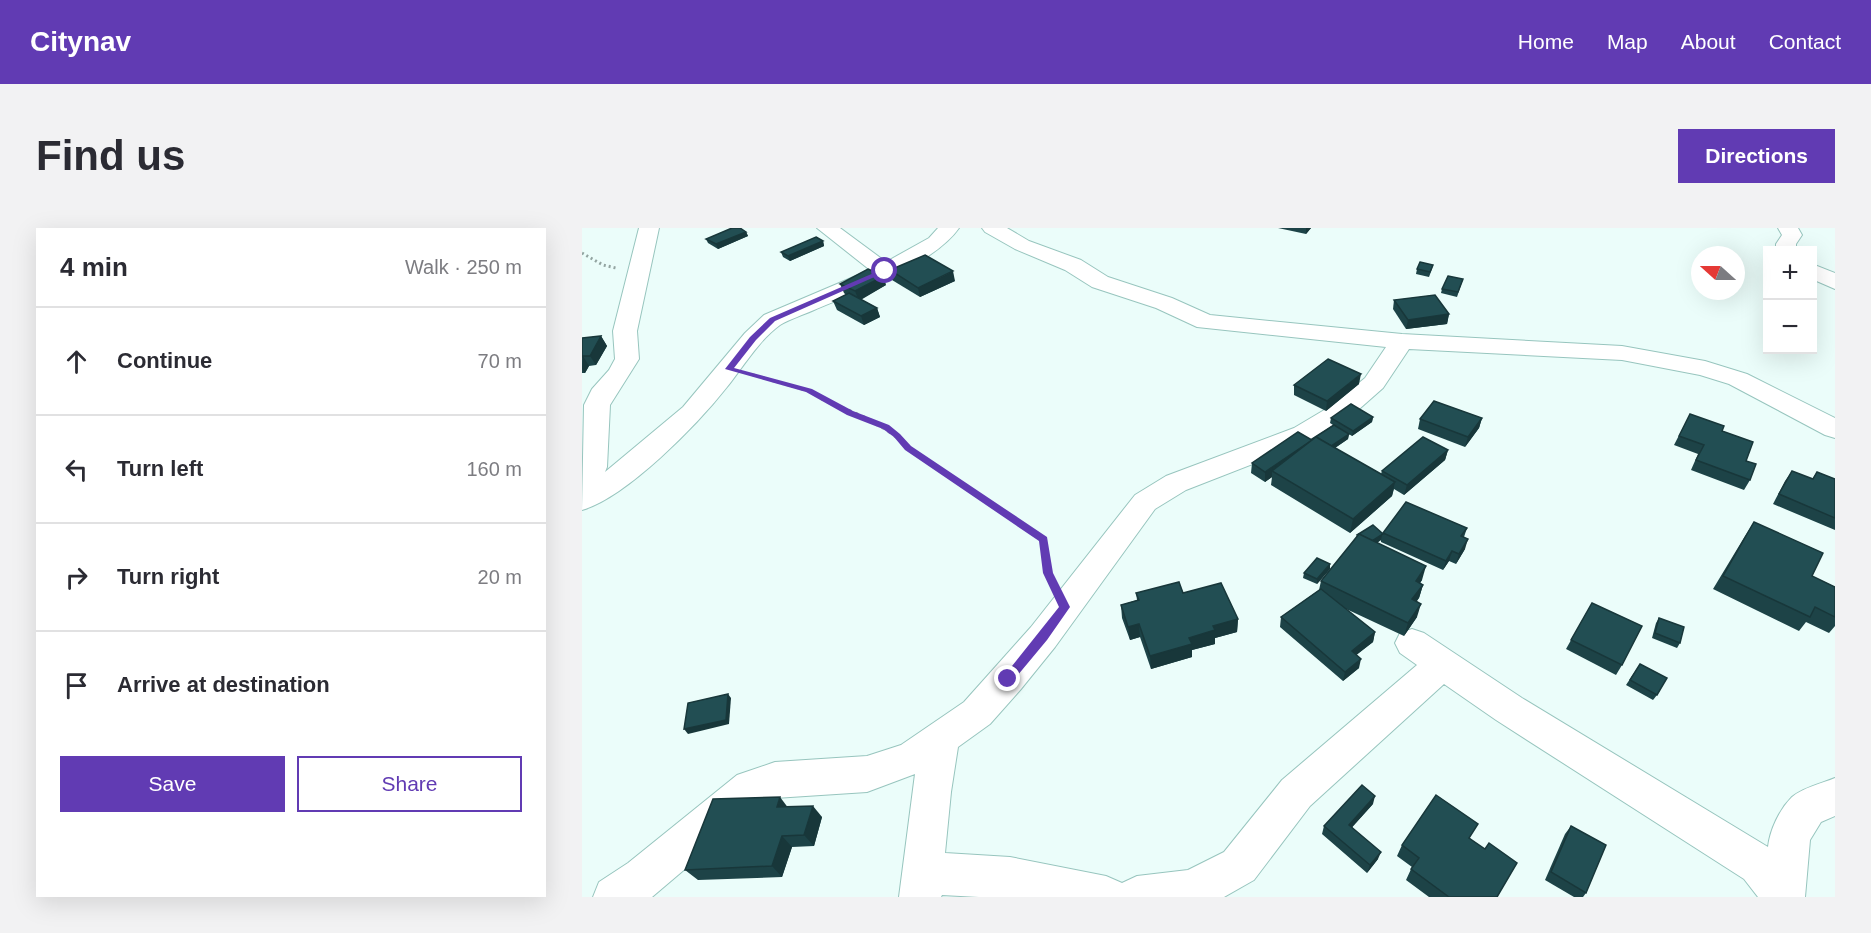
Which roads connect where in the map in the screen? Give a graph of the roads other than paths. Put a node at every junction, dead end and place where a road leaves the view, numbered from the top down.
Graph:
1 (649, 228) edge
2 (827, 228) edge
3 (949, 228) edge
4 (992, 228) edge
5 (1788, 228) edge
6 (1786, 246) edge
7 (885, 271) junction
8 (1817, 273) edge
9 (1835, 282) edge
10 (1402, 341) junction
11 (1835, 429) edge
12 (582, 487) edge
13 (582, 500) edge
14 (941, 738) junction
15 (1835, 796) edge
16 (922, 885) edge
17 (1783, 896) edge
18 (614, 897) edge
19 (1106, 897) edge
20 (1137, 897) edge

1 - 12 street
2 - 7 street
3 - 7 street
4 - 10 street
5 - 6 street
7 - 13 street
8 - 9 street
10 - 11 street
10 - 14 street
14 - 16 street
14 - 18 street
15 - 17 street
16 - 19 street
17 - 20 street

